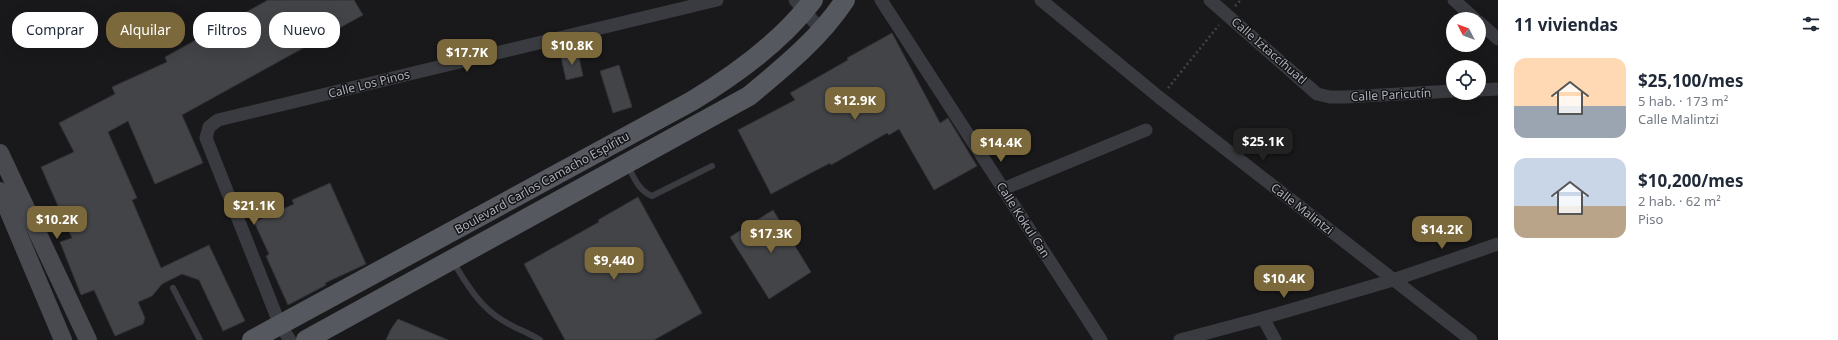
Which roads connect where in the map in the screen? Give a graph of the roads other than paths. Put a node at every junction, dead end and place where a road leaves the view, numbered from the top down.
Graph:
1 (717, 0) edge
2 (845, 0) edge
3 (881, 0) edge
4 (1041, 0) edge
5 (1210, 0) edge
6 (1454, 0) edge
7 (804, 4) edge
8 (1467, 12) edge
9 (1486, 28) edge
10 (821, 30) junction
11 (1498, 39) edge
12 (1498, 88) edge
13 (1486, 89) edge
14 (1446, 91) edge
15 (1330, 97) joint
16 (1146, 130) dead end
17 (0, 153) edge
18 (627, 164) junction
19 (712, 166) dead end
20 (1003, 189) junction
21 (0, 191) edge
22 (1498, 244) edge
23 (452, 261) junction
24 (1393, 280) junction
25 (174, 288) dead end
26 (1263, 318) junction
27 (285, 332) edge
28 (317, 337) edge
29 (63, 340) edge
30 (88, 340) edge
31 (200, 340) edge
32 (252, 340) edge
33 (540, 340) edge
34 (1101, 340) edge
35 (1180, 340) edge
36 (1275, 340) edge
37 (1471, 340) edge

1 - 27 street, Calle Los Pinos
2 - 10 main road, Boulevard Carlos Camacho Espíritu
3 - 20 street, Calle Kokul Can
4 - 24 street, Calle Malintzi
5 - 15 street, Calle Iztaccíhuatl
6 - 8 street
7 - 10 street
7 - 27 main road, Boulevard Carlos Camacho Espíritu
9 - 11 street
10 - 18 main road, Boulevard Carlos Camacho Espíritu
12 - 13 street
14 - 15 street, Calle Paricutín
16 - 20 street
17 - 30 main road
18 - 19 lane
18 - 23 main road, Boulevard Carlos Camacho Espíritu
20 - 34 street, Calle Kokul Can
21 - 29 main road
22 - 24 street
23 - 28 main road, Boulevard Carlos Camacho Espíritu
23 - 33 lane
24 - 26 street
24 - 37 street, Calle Malintzi
25 - 31 lane
26 - 35 street
26 - 36 street
27 - 32 main road, Boulevard Carlos Camacho Espíritu

